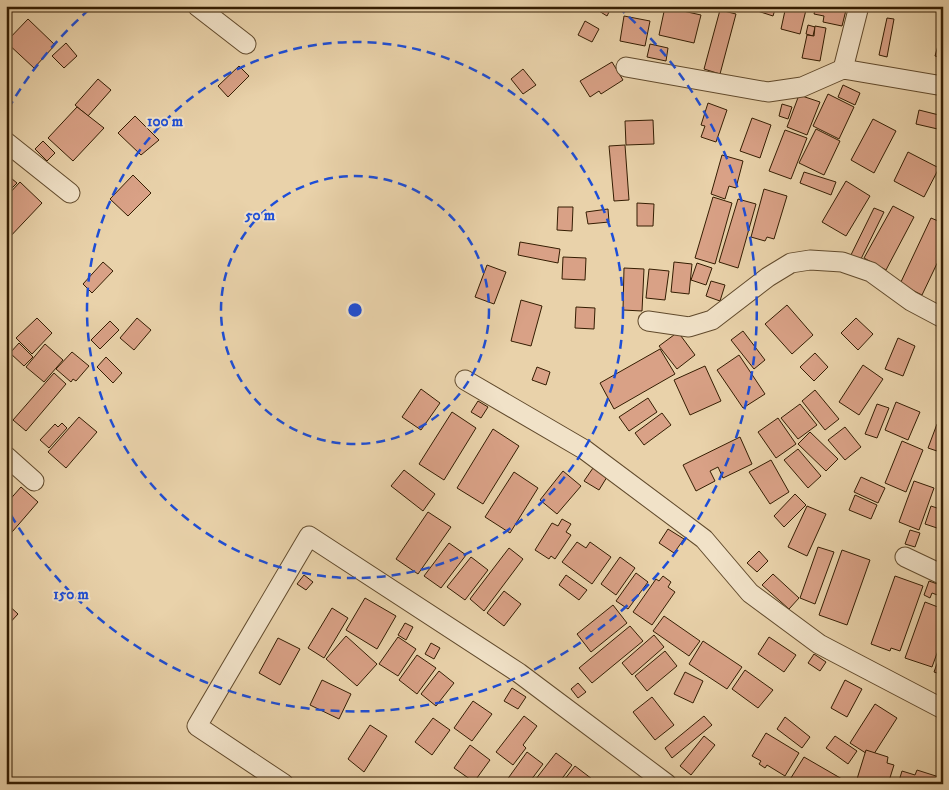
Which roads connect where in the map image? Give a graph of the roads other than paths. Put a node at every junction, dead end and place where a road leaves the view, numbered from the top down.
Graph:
1 (197, 6) edge
2 (859, 6) edge
3 (246, 44) dead end
4 (626, 67) dead end
5 (843, 69) junction
6 (943, 86) edge
7 (6, 142) edge
8 (70, 193) dead end
9 (943, 318) edge
10 (648, 321) dead end
11 (465, 380) dead end
12 (6, 456) edge
13 (34, 481) dead end
14 (905, 557) dead end
15 (943, 575) edge
16 (943, 709) edge
17 (284, 784) edge
18 (667, 784) edge

1 - 3 street
2 - 5 street
4 - 5 street
5 - 6 street
7 - 8 street
9 - 10 street
11 - 16 street
12 - 13 street
14 - 15 street
17 - 18 street

